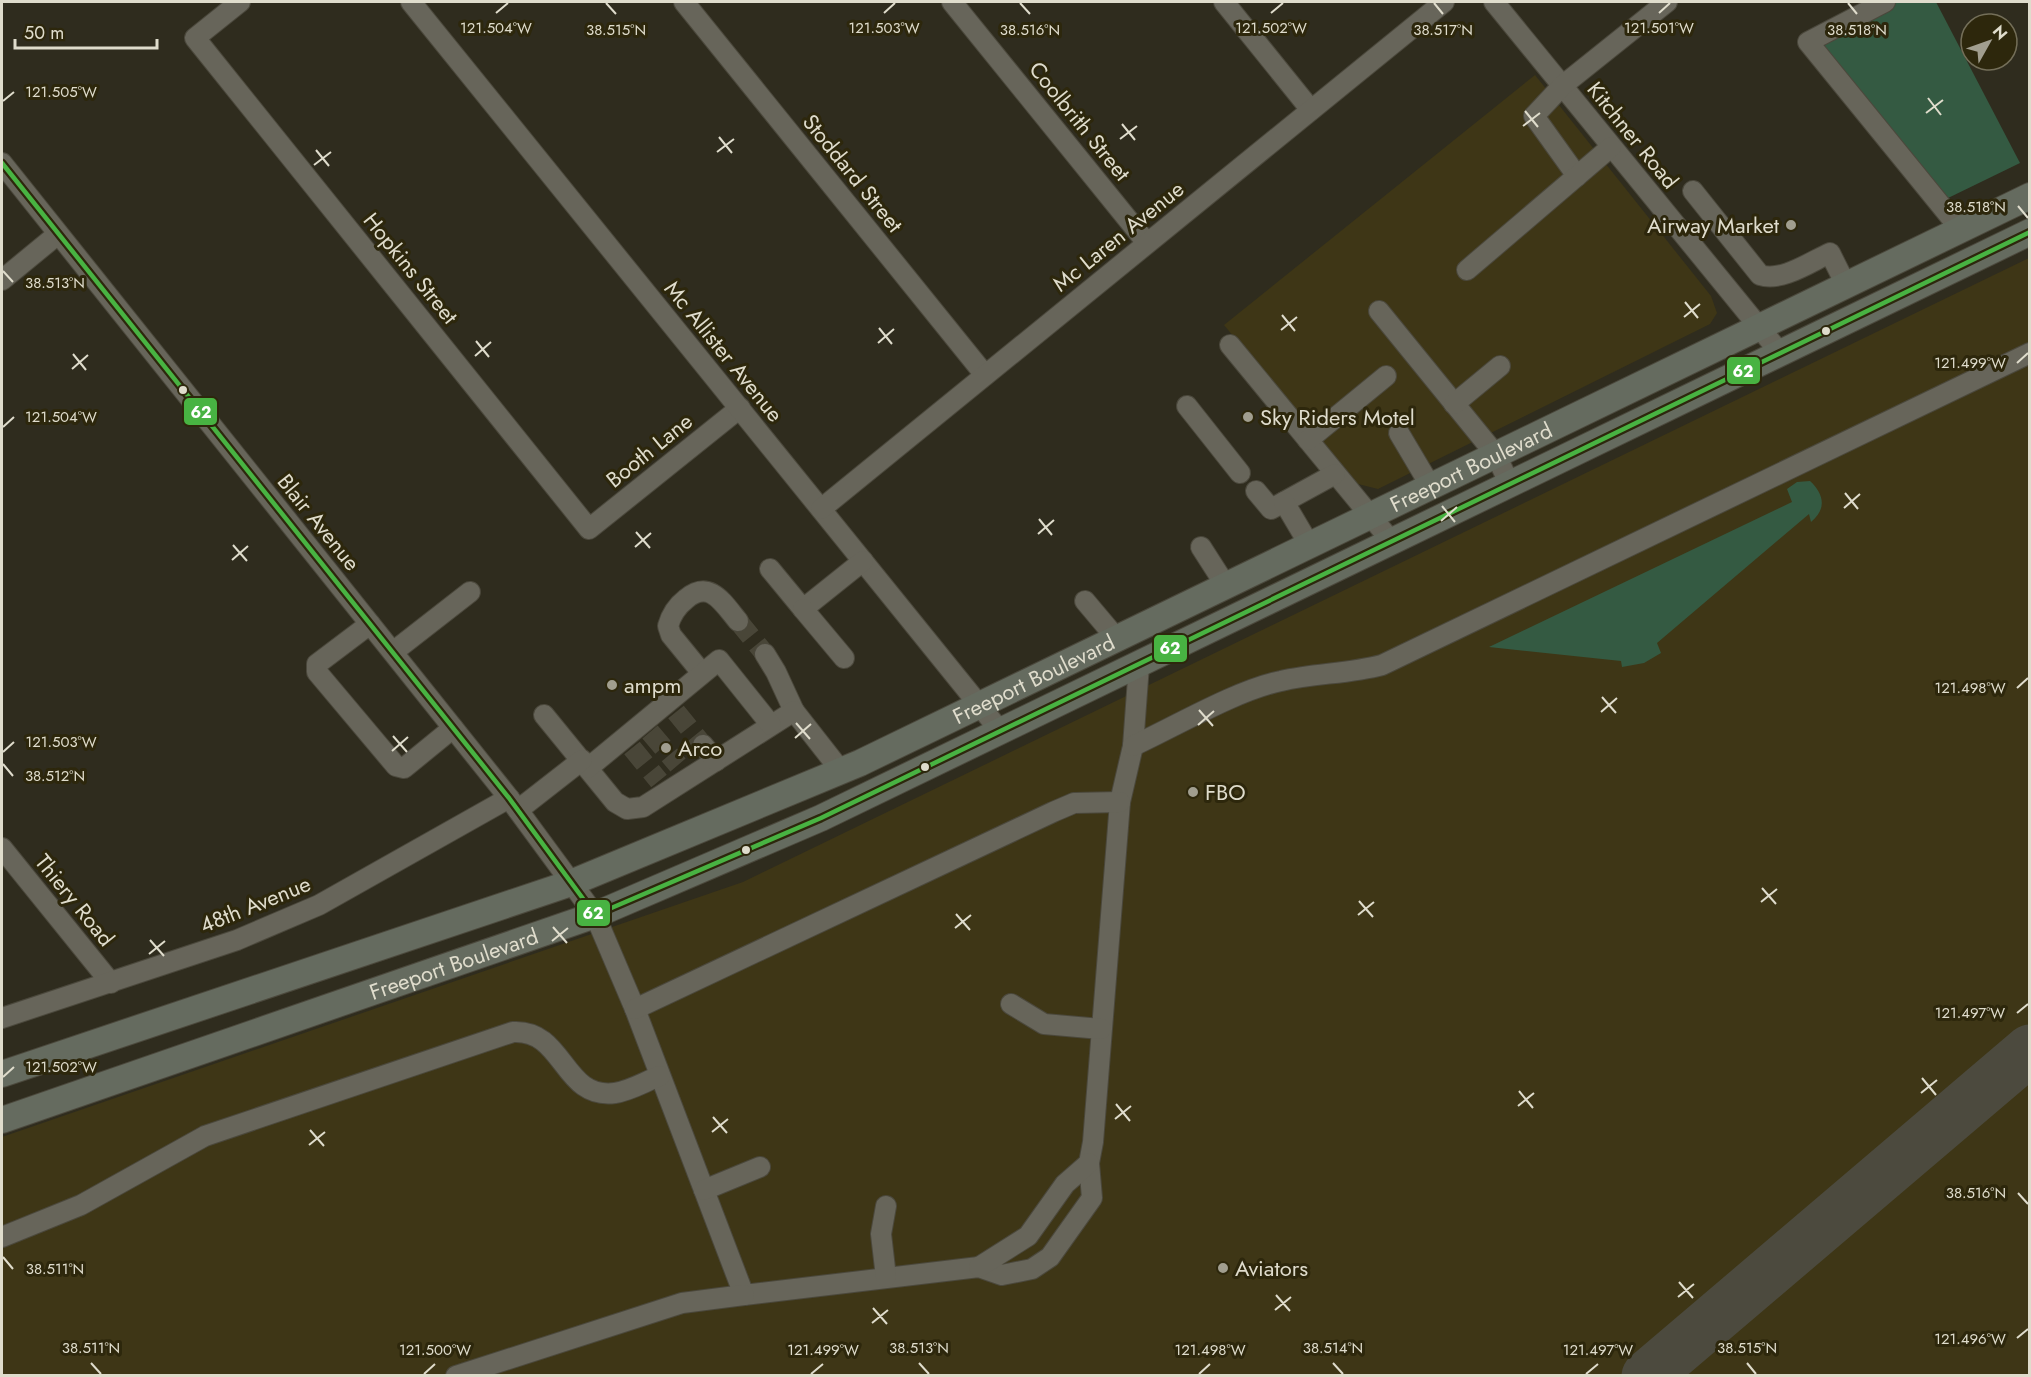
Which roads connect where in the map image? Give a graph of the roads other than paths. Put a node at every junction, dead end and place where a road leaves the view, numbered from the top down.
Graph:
1 (240, 2) edge
2 (411, 2) edge
3 (684, 2) edge
4 (952, 2) edge
5 (1224, 2) edge
6 (1444, 2) edge
7 (1494, 2) edge
8 (1667, 2) edge
9 (1885, 2) edge
10 (1562, 86) junction
11 (1311, 110) junction
12 (1611, 147) junction
13 (2, 163) edge
14 (1577, 176) junction
15 (1693, 191) dead end
16 (2030, 196) edge
17 (1961, 230) junction
18 (2030, 232) edge
19 (58, 234) junction
20 (1727, 234) junction
21 (1147, 243) junction
22 (1700, 255) junction
23 (1467, 270) dead end
24 (2, 280) edge
25 (1846, 285) junction
26 (1379, 310) dead end
27 (1758, 328) junction
28 (1230, 345) dead end
29 (2030, 353) edge
30 (1781, 354) junction
31 (1500, 366) dead end
32 (985, 375) junction
33 (1386, 376) dead end
34 (1454, 404) junction
35 (1187, 406) dead end
36 (740, 408) junction
37 (1399, 433) dead end
38 (1308, 440) junction
39 (1496, 455) junction
40 (1240, 472) dead end
41 (1335, 474) junction
42 (1510, 485) junction
43 (1431, 487) junction
44 (1256, 491) dead end
45 (1284, 502) junction
46 (821, 509) junction
47 (1371, 516) junction
48 (589, 529) joint
49 (1392, 542) junction
50 (1310, 546) junction
51 (1201, 547) dead end
52 (863, 561) junction
53 (770, 569) dead end
54 (1226, 586) junction
55 (470, 592) dead end
56 (1085, 601) dead end
57 (803, 609) junction
58 (738, 621) tunnel mouth
59 (370, 624) junction
60 (1117, 639) junction
61 (393, 652) junction
62 (765, 654) tunnel mouth
63 (844, 658) dead end
64 (1139, 665) junction
65 (702, 673) junction
66 (980, 706) junction
67 (794, 711) junction
68 (544, 715) dead end
69 (771, 725) junction
70 (453, 728) junction
71 (1001, 732) junction
72 (703, 745) tunnel mouth
73 (1133, 746) junction
74 (716, 761) junction
75 (585, 764) junction
76 (841, 771) junction
77 (1120, 802) junction
78 (514, 804) junction
79 (2, 848) edge
80 (571, 882) junction
81 (595, 915) junction
82 (111, 983) junction
83 (1011, 1004) dead end
84 (635, 1009) junction
85 (2, 1018) edge
86 (1101, 1029) junction
87 (2, 1074) edge
88 (660, 1076) junction
89 (2, 1120) edge
90 (1089, 1163) junction
91 (760, 1167) dead end
92 (704, 1190) junction
93 (886, 1206) dead end
94 (2, 1237) edge
95 (978, 1267) junction
96 (886, 1278) junction
97 (744, 1295) junction
98 (456, 1376) edge

1 - 48 street, Hopkins Street
2 - 36 street, Mc Allister Avenue
3 - 32 street, Stoddard Street
4 - 21 street, Coolbrith Street
5 - 11 street
6 - 11 street, Mc Laren Avenue
7 - 10 street, Kitchner Road
8 - 10 street
9 - 17 street
10 - 12 street, Kitchner Road
10 - 14 street
11 - 21 street, Mc Laren Avenue
12 - 14 street
12 - 22 street, Kitchner Road
13 - 19 street, Blair Avenue
14 - 23 street
15 - 20 street
16 - 17 main road, Freeport Boulevard
17 - 25 main road, Freeport Boulevard
18 - 30 main road, Freeport Boulevard
19 - 24 street
19 - 59 street, Blair Avenue
20 - 22 street
20 - 25 street
21 - 32 street, Mc Laren Avenue
22 - 27 street, Kitchner Road
25 - 27 main road, Freeport Boulevard
26 - 34 street
27 - 30 street, Kitchner Road
27 - 39 main road, Freeport Boulevard
28 - 38 street
29 - 73 street
30 - 42 main road, Freeport Boulevard
31 - 34 street
32 - 46 street, Mc Laren Avenue
33 - 38 street
34 - 39 street
35 - 40 street
36 - 46 street, Mc Allister Avenue
36 - 48 street, Booth Lane
37 - 43 street
38 - 41 street
39 - 42 street
39 - 43 main road, Freeport Boulevard
41 - 45 street
41 - 47 street
42 - 49 main road, Freeport Boulevard
43 - 47 main road, Freeport Boulevard
44 - 45 street
45 - 50 street
46 - 52 street, Mc Allister Avenue
47 - 49 street
47 - 50 main road, Freeport Boulevard
49 - 64 main road, Freeport Boulevard
50 - 54 main road, Freeport Boulevard
51 - 54 street
52 - 57 street
52 - 66 street, Mc Allister Avenue
53 - 57 street
54 - 60 main road, Freeport Boulevard
55 - 61 street
56 - 60 street
57 - 63 street
58 - 65 street
59 - 61 street, Blair Avenue
59 - 70 street
60 - 66 main road, Freeport Boulevard
61 - 70 street, Blair Avenue
62 - 67 street
64 - 71 main road, Freeport Boulevard
64 - 73 street
65 - 69 street
65 - 75 street, 48th Avenue
66 - 71 street, Mc Allister Avenue
66 - 76 main road, Freeport Boulevard
67 - 69 street
67 - 76 street
68 - 75 street
69 - 74 street
70 - 78 street, Blair Avenue
71 - 81 main road, Freeport Boulevard
72 - 74 street
73 - 77 street
74 - 75 street
75 - 78 street, 48th Avenue
76 - 80 main road, Freeport Boulevard
77 - 84 street
77 - 86 street
78 - 80 street, Blair Avenue
78 - 82 street, 48th Avenue
79 - 82 street, Thiery Road
80 - 81 street, Blair Avenue
80 - 87 main road, Freeport Boulevard
81 - 84 street, Blair Avenue
81 - 89 main road, Freeport Boulevard
82 - 85 street, 48th Avenue
83 - 86 street
84 - 88 street, Blair Avenue
86 - 90 street
88 - 92 street, Blair Avenue
88 - 94 street
90 - 95 street
90 - 95 street
91 - 92 street
92 - 97 street, Blair Avenue
93 - 96 street
95 - 96 street
96 - 97 street
97 - 98 street

